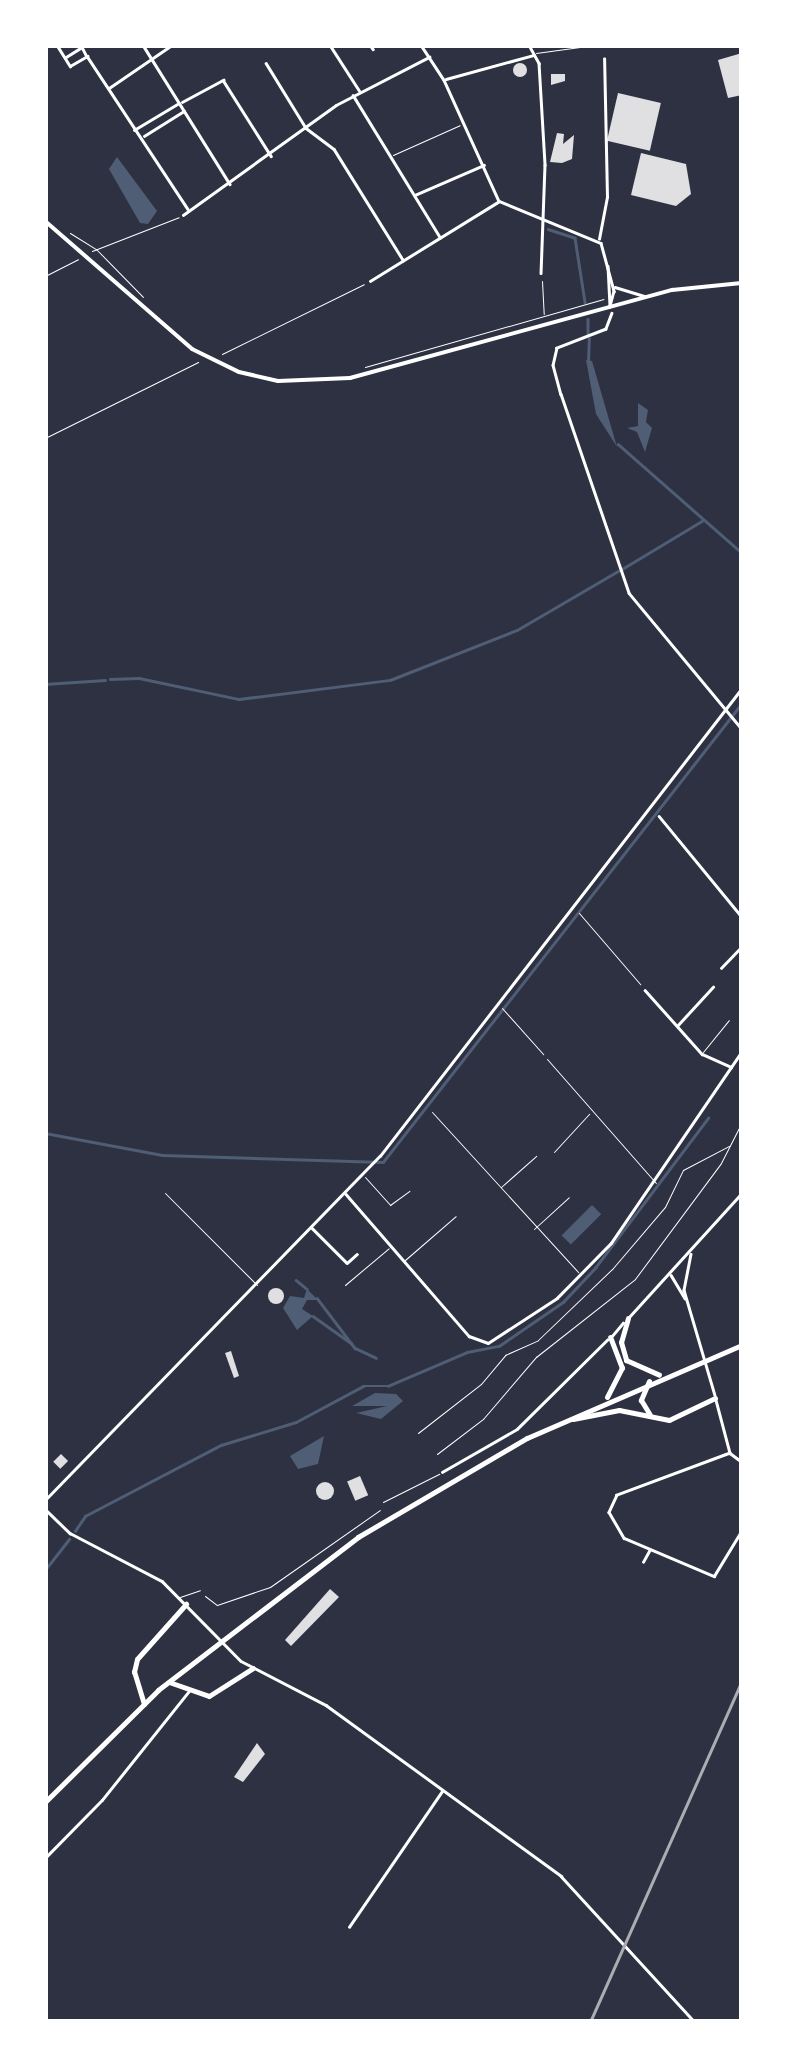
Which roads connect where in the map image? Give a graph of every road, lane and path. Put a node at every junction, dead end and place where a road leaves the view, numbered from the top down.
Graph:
1 (57, 45) edge
2 (144, 45) edge
3 (172, 45) edge
4 (330, 45) edge
5 (421, 45) edge
6 (528, 45) edge
7 (594, 45) edge
8 (536, 54) junction
9 (87, 56) junction
10 (430, 56) junction
11 (65, 58) junction
12 (152, 58) junction
13 (604, 58) dead end
14 (266, 62) dead end
15 (444, 80) junction
16 (108, 88) junction
17 (359, 91) junction
18 (353, 95) junction
19 (180, 102) junction
20 (185, 111) junction
21 (465, 123) junction
22 (306, 128) junction
23 (133, 130) junction
24 (143, 137) junction
25 (272, 157) junction
26 (390, 157) junction
27 (45, 162) edge
28 (484, 164) junction
29 (45, 176) edge
30 (231, 185) junction
31 (414, 195) junction
32 (499, 201) junction
33 (189, 212) junction
34 (183, 215) joint
35 (45, 221) edge
36 (541, 222) junction
37 (61, 226) dead end
38 (440, 237) junction
39 (598, 240) junction
40 (96, 249) junction
41 (608, 259) junction
42 (403, 260) junction
43 (541, 274) joint
44 (45, 276) edge
45 (370, 280) joint
46 (742, 283) edge
47 (613, 285) junction
48 (646, 296) junction
49 (607, 298) junction
50 (154, 308) dead end
51 (611, 309) junction
52 (545, 317) junction
53 (198, 362) dead end
54 (235, 364) dead end
55 (350, 371) dead end
56 (45, 438) edge
57 (742, 688) edge
58 (725, 710) junction
59 (742, 730) edge
60 (659, 816) dead end
61 (576, 910) dead end
62 (742, 917) edge
63 (742, 946) edge
64 (721, 968) dead end
65 (714, 987) dead end
66 (645, 990) joint
67 (501, 1006) dead end
68 (729, 1020) dead end
69 (676, 1026) junction
70 (742, 1050) edge
71 (543, 1054) dead end
72 (702, 1054) junction
73 (547, 1059) dead end
74 (731, 1067) junction
75 (432, 1112) dead end
76 (591, 1112) junction
77 (742, 1122) edge
78 (732, 1145) junction
79 (742, 1147) edge
80 (554, 1152) dead end
81 (536, 1156) dead end
82 (363, 1175) junction
83 (656, 1183) junction
84 (500, 1188) junction
85 (410, 1191) dead end
86 (742, 1192) edge
87 (165, 1193) dead end
88 (345, 1193) junction
89 (569, 1197) dead end
90 (456, 1216) dead end
91 (311, 1228) junction
92 (534, 1229) junction
93 (392, 1246) junction
94 (694, 1248) junction
95 (358, 1254) dead end
96 (405, 1260) junction
97 (582, 1273) junction
98 (670, 1274) junction
99 (684, 1281) junction
100 (256, 1284) junction
101 (346, 1285) dead end
102 (686, 1300) junction
103 (628, 1318) junction
104 (610, 1337) junction
105 (621, 1342) junction
106 (742, 1345) edge
107 (662, 1376) junction
108 (650, 1381) junction
109 (716, 1398) junction
110 (604, 1401) junction
111 (657, 1419) junction
112 (556, 1424) junction
113 (418, 1433) dead end
114 (730, 1453) junction
115 (437, 1454) dead end
116 (742, 1462) edge
117 (442, 1472) joint
118 (45, 1500) edge
119 (383, 1502) joint
120 (45, 1509) edge
121 (742, 1530) edge
122 (649, 1550) junction
123 (643, 1562) dead end
124 (200, 1590) joint
125 (180, 1597) junction
126 (186, 1604) junction
127 (253, 1668) junction
128 (182, 1670) junction
129 (169, 1682) junction
130 (184, 1684) junction
131 (140, 1687) junction
132 (158, 1690) junction
133 (190, 1690) junction
134 (144, 1704) junction
135 (443, 1790) junction
136 (45, 1802) edge
137 (45, 1858) edge
138 (349, 1927) dead end
139 (695, 2022) edge

1 - 11 street
2 - 12 street
3 - 12 street
4 - 17 street
5 - 10 street
6 - 8 street
7 - 8 lane
8 - 15 street
8 - 36 street
9 - 11 street
9 - 11 street
9 - 16 street
10 - 15 street
10 - 17 street
12 - 16 street
12 - 19 street
13 - 39 street
14 - 22 street
15 - 21 street
16 - 23 street
17 - 18 street
18 - 22 street
18 - 26 street
19 - 20 street
19 - 23 street
19 - 25 street
20 - 24 street
20 - 30 street
21 - 26 lane
21 - 28 street
22 - 25 street
22 - 42 street
23 - 24 street
24 - 33 street
25 - 30 street
26 - 31 street
27 - 29 main road
28 - 31 street
28 - 32 street
30 - 33 street
31 - 38 street
32 - 36 street
32 - 38 street
33 - 34 street
34 - 40 path
35 - 51 main road
36 - 39 street
36 - 43 street
37 - 40 path
38 - 42 street
39 - 41 street
40 - 44 path
40 - 50 path
41 - 47 street
41 - 49 street
42 - 45 street
43 - 52 path
45 - 54 path
46 - 48 main road
47 - 48 street
47 - 51 street
48 - 51 main road
49 - 51 street
49 - 52 path
51 - 58 street
52 - 55 path
53 - 56 lane
57 - 58 street
58 - 59 street
58 - 82 street
60 - 62 street
61 - 66 path
63 - 64 street
65 - 69 street
66 - 69 street
67 - 71 path
68 - 72 lane
69 - 72 street
70 - 74 street
72 - 74 street
73 - 76 lane
74 - 83 street
75 - 84 lane
76 - 80 lane
76 - 83 lane
77 - 78 path
78 - 79 path
78 - 113 path
78 - 115 path
81 - 84 lane
82 - 85 lane
82 - 88 street
83 - 97 street
84 - 92 lane
86 - 94 street
87 - 100 lane
88 - 91 street
88 - 93 street
89 - 92 lane
90 - 96 lane
91 - 95 street
91 - 100 street
92 - 97 lane
93 - 96 street
93 - 101 lane
94 - 98 street
94 - 99 street
96 - 97 street
98 - 99 street
98 - 102 street
98 - 103 street
99 - 102 street
100 - 118 street
102 - 109 street
103 - 104 street
103 - 105 main road
104 - 105 main road
104 - 110 main road
104 - 117 street
105 - 107 main road
106 - 107 main road
107 - 108 main road
108 - 110 main road
108 - 111 main road
109 - 111 main road
109 - 114 street
110 - 112 main road
111 - 112 main road
112 - 128 main road
114 - 116 street
114 - 122 street
117 - 119 lane
119 - 124 path
120 - 125 street
121 - 122 street
122 - 123 street
124 - 125 lane
125 - 126 street
126 - 127 street
126 - 131 main road
127 - 133 main road
127 - 135 street
128 - 129 main road
128 - 130 main road
129 - 130 main road
129 - 132 main road
130 - 133 main road
131 - 132 main road
131 - 134 main road
132 - 134 main road
133 - 137 street
134 - 136 main road
135 - 138 street
135 - 139 street

